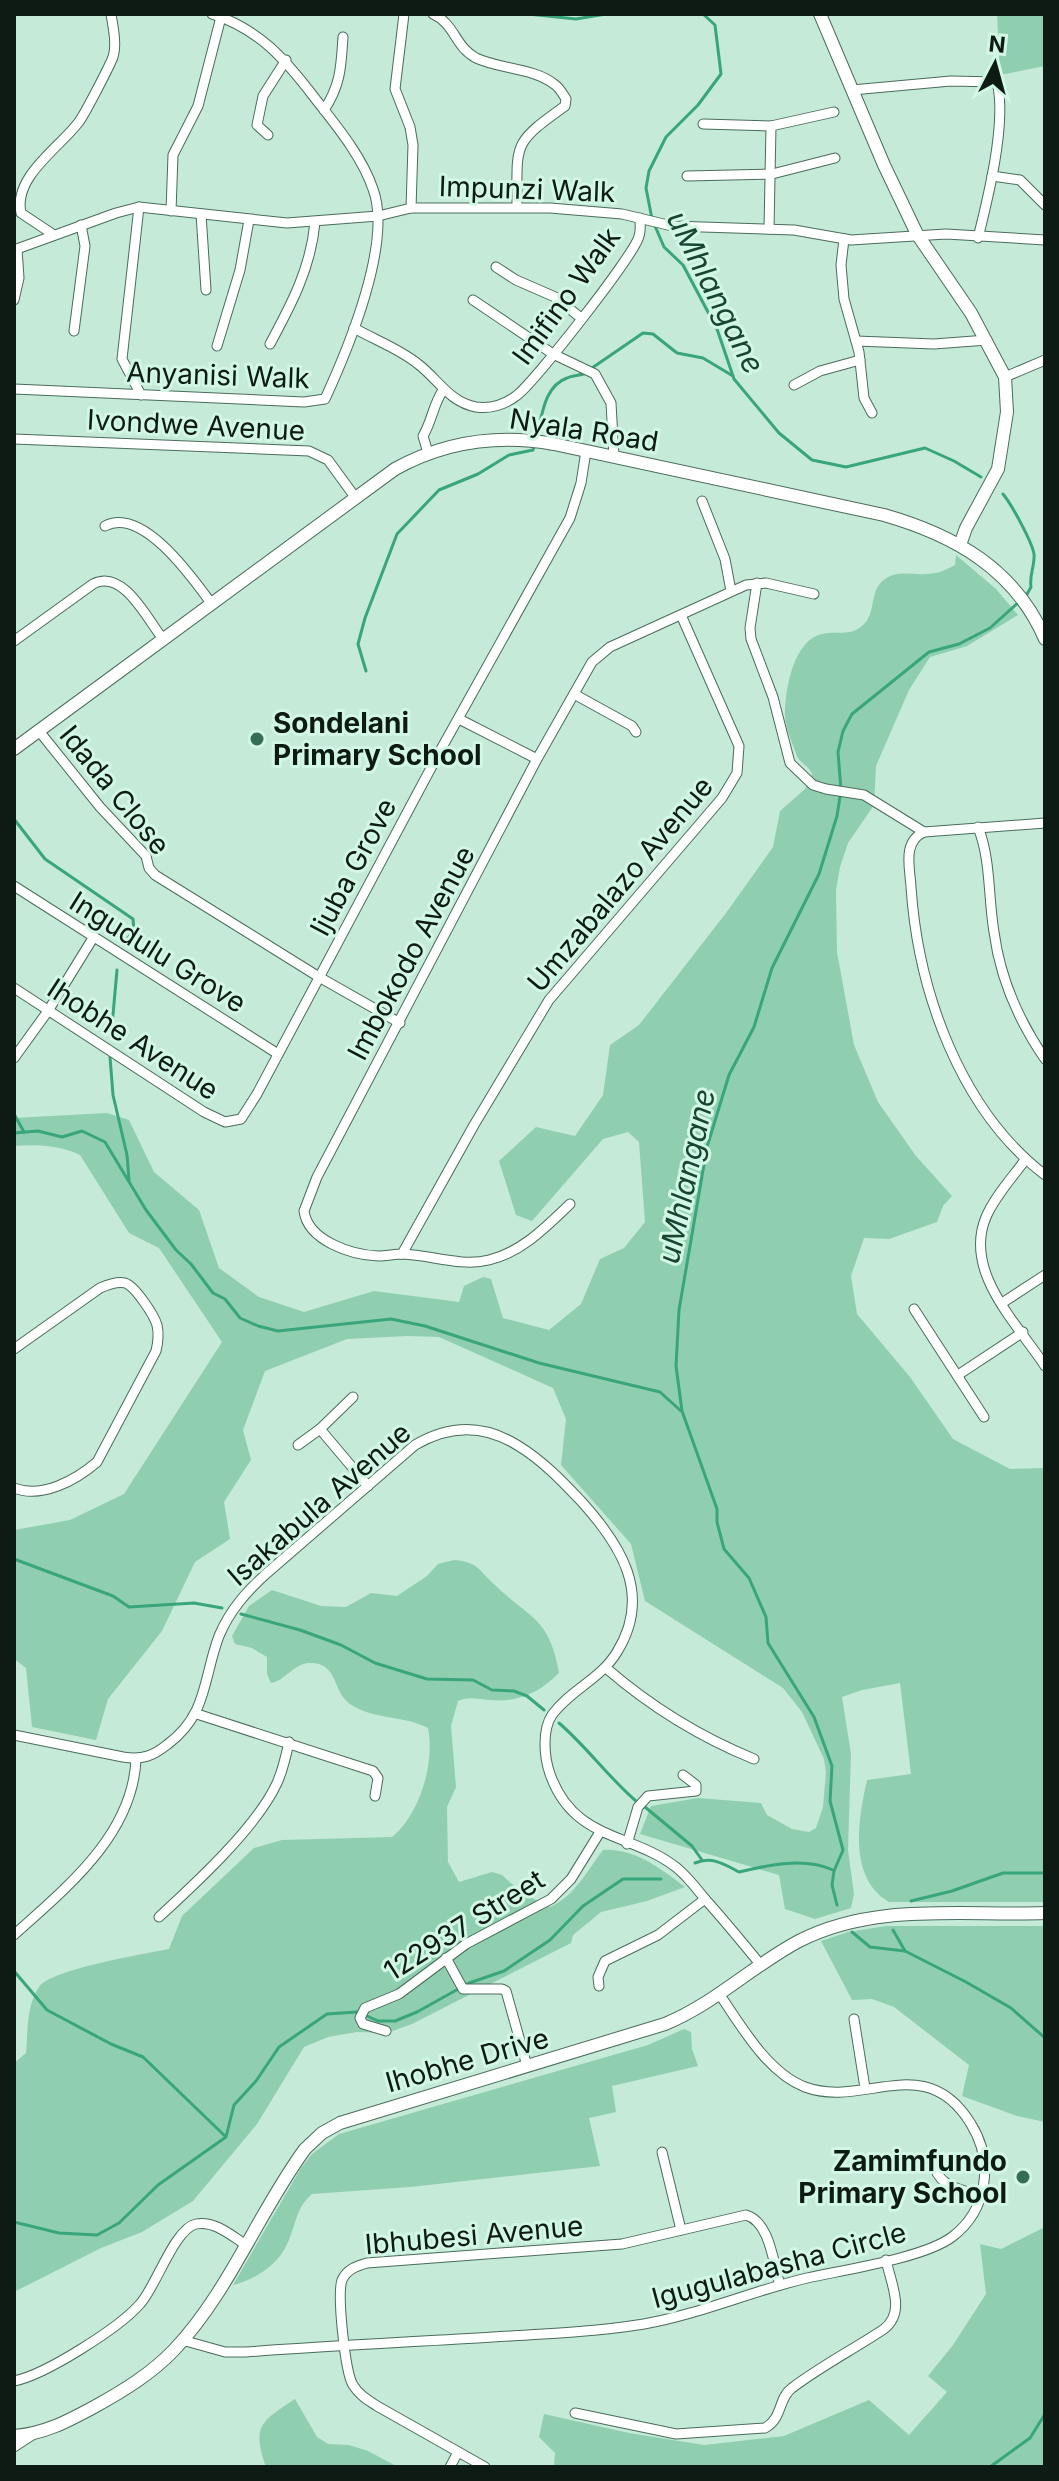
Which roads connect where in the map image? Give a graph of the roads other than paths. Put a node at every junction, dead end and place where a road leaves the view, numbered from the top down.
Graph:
1 (111, 14) edge
2 (404, 14) edge
3 (433, 14) edge
4 (820, 14) edge
5 (217, 15) edge
6 (343, 37) dead end
7 (286, 60) junction
8 (852, 90) junction
9 (324, 110) junction
10 (834, 112) dead end
11 (703, 124) dead end
12 (771, 126) junction
13 (268, 135) dead end
14 (835, 158) dead end
15 (772, 174) junction
16 (687, 176) dead end
17 (992, 176) junction
18 (1045, 205) edge
19 (139, 207) junction
20 (517, 207) junction
21 (411, 208) junction
22 (171, 211) junction
23 (201, 214) junction
24 (378, 216) junction
25 (640, 218) junction
26 (249, 220) junction
27 (315, 222) junction
28 (81, 225) junction
29 (769, 229) junction
30 (917, 234) junction
31 (54, 235) junction
32 (978, 238) junction
33 (844, 239) junction
34 (1045, 240) edge
35 (16, 250) edge
36 (496, 267) dead end
37 (206, 290) dead end
38 (14, 300) edge
39 (473, 300) dead end
40 (581, 318) junction
41 (354, 328) junction
42 (74, 331) dead end
43 (987, 340) junction
44 (856, 341) junction
45 (270, 344) dead end
46 (217, 346) dead end
47 (553, 354) junction
48 (860, 360) junction
49 (1045, 360) edge
50 (1005, 377) junction
51 (794, 385) dead end
52 (14, 389) edge
53 (443, 390) junction
54 (141, 395) junction
55 (872, 413) dead end
56 (14, 439) edge
57 (586, 451) junction
58 (428, 453) junction
59 (614, 457) junction
60 (355, 497) junction
61 (702, 501) dead end
62 (105, 526) dead end
63 (960, 545) junction
64 (757, 583) junction
65 (731, 591) junction
66 (814, 594) dead end
67 (211, 603) junction
68 (681, 615) junction
69 (163, 639) junction
70 (1045, 639) edge
71 (14, 641) edge
72 (574, 694) junction
73 (459, 719) junction
74 (39, 731) junction
75 (636, 732) dead end
76 (14, 749) edge
77 (537, 759) junction
78 (1045, 823) edge
79 (978, 827) junction
80 (924, 832) junction
81 (14, 886) edge
82 (93, 938) junction
83 (319, 977) junction
84 (14, 988) edge
85 (48, 1011) junction
86 (400, 1023) junction
87 (278, 1054) junction
88 (14, 1058) edge
89 (1045, 1059) edge
90 (229, 1122) joint
91 (1025, 1160) junction
92 (1045, 1175) edge
93 (570, 1204) dead end
94 (402, 1254) junction
95 (1045, 1275) edge
96 (1002, 1303) junction
97 (914, 1309) dead end
98 (1023, 1332) junction
99 (14, 1349) edge
100 (1045, 1366) edge
101 (958, 1375) junction
102 (353, 1397) dead end
103 (984, 1417) dead end
104 (320, 1429) junction
105 (298, 1445) dead end
106 (368, 1486) junction
107 (14, 1488) edge
108 (606, 1668) junction
109 (197, 1714) junction
110 (14, 1735) edge
111 (289, 1742) junction
112 (136, 1759) junction
113 (754, 1759) dead end
114 (683, 1775) dead end
115 (375, 1796) dead end
116 (600, 1832) junction
117 (627, 1844) junction
118 (705, 1899) junction
119 (1045, 1913) edge
120 (159, 1917) dead end
121 (14, 1935) edge
122 (446, 1958) junction
123 (760, 1964) junction
124 (599, 1986) dead end
125 (720, 1995) junction
126 (854, 2019) dead end
127 (386, 2031) dead end
128 (527, 2066) junction
129 (865, 2088) junction
130 (662, 2152) dead end
131 (933, 2160) dead end
132 (981, 2196) junction
133 (681, 2230) junction
134 (246, 2245) junction
135 (886, 2260) junction
136 (780, 2285) junction
137 (182, 2340) junction
138 (344, 2346) junction
139 (14, 2381) edge
140 (575, 2413) dead end
141 (34, 2434) junction
142 (14, 2436) edge
143 (14, 2447) edge
144 (458, 2452) junction
145 (450, 2467) edge
146 (485, 2467) edge

1 - 31 street
2 - 21 street
3 - 20 street
4 - 8 street
5 - 7 street, Anyanisi Walk
5 - 22 street
6 - 9 street
7 - 9 street, Anyanisi Walk
7 - 13 street
8 - 17 street
8 - 30 street
9 - 24 street, Anyanisi Walk
10 - 12 street
11 - 12 street
12 - 15 street
14 - 15 street
15 - 16 street
15 - 29 street
17 - 18 street
17 - 32 street
19 - 22 street, Impunzi Walk
19 - 28 street, Impunzi Walk
19 - 54 street
20 - 21 street, Impunzi Walk
20 - 25 street, Impunzi Walk
21 - 24 street, Impunzi Walk
22 - 23 street, Impunzi Walk
23 - 26 street, Impunzi Walk
23 - 37 street
24 - 27 street, Impunzi Walk
24 - 41 street, Anyanisi Walk
25 - 29 street, Impunzi Walk
25 - 40 street, Imifino Walk
26 - 27 street, Impunzi Walk
26 - 46 street
27 - 45 street
28 - 31 street, Impunzi Walk
28 - 42 street
29 - 33 street, Impunzi Walk
30 - 32 street, Impunzi Walk
30 - 33 street, Impunzi Walk
30 - 43 street
31 - 35 street, Impunzi Walk
32 - 34 street, Impunzi Walk
33 - 44 street
35 - 38 street
36 - 40 street
39 - 47 street
40 - 47 street, Imifino Walk
41 - 53 street, Imifino Walk
41 - 54 street, Anyanisi Walk
43 - 44 street
43 - 50 street
44 - 48 street
47 - 53 street, Imifino Walk
47 - 59 street
48 - 51 street
48 - 55 street
49 - 50 street
50 - 63 street
52 - 54 street, Anyanisi Walk
53 - 58 street
56 - 60 street, Ivondwe Avenue
57 - 58 street, Nyala Road
57 - 59 street, Nyala Road
57 - 73 street, Ijuba Grove
58 - 60 street, Nyala Road
59 - 63 street, Nyala Road
60 - 67 street, Nyala Road
61 - 65 street
62 - 67 street
63 - 70 street, Nyala Road
64 - 65 street, Imbokodo Avenue
64 - 66 street, Imbokodo Avenue
64 - 80 street
65 - 68 street, Imbokodo Avenue
67 - 69 street, Nyala Road
68 - 72 street, Imbokodo Avenue
68 - 94 street, Umzabalazo Avenue
69 - 71 street
69 - 74 street, Nyala Road
72 - 75 street
72 - 77 street, Imbokodo Avenue
73 - 77 street
73 - 83 street, Ijuba Grove
74 - 76 street, Nyala Road
74 - 83 street, Idada Close
77 - 86 street, Imbokodo Avenue
78 - 79 street
79 - 80 street
79 - 89 street
80 - 91 street
81 - 82 street, Ingudulu Grove
82 - 85 street
82 - 87 street, Ingudulu Grove
83 - 86 street, Idada Close
83 - 87 street, Ijuba Grove
84 - 85 street, Ihobhe Avenue
85 - 88 street
85 - 90 street, Ihobhe Avenue
86 - 94 street, Imbokodo Avenue
87 - 90 street, Ijuba Grove
91 - 92 street
91 - 96 street
93 - 94 street, Imbokodo Avenue
95 - 96 street
96 - 98 street
97 - 101 street
98 - 100 street
98 - 101 street
99 - 107 street
101 - 103 street
102 - 104 street
104 - 105 street
104 - 106 street
106 - 108 street, Isakabula Avenue
106 - 109 street, Isakabula Avenue
108 - 113 street
108 - 116 street, Isakabula Avenue
109 - 111 street
109 - 112 street, Isakabula Avenue
110 - 112 street
111 - 115 street
111 - 120 street
112 - 121 street
114 - 117 street
116 - 117 street, Isakabula Avenue
116 - 122 street, 122937 Street
117 - 118 street, Isakabula Avenue
118 - 123 street, Isakabula Avenue
118 - 124 street
119 - 123 street, Ihobhe Drive
122 - 127 street, 122937 Street
122 - 128 street
123 - 125 street, Ihobhe Drive
125 - 128 street, Ihobhe Drive
125 - 129 street, Igugulabasha Circle
126 - 129 street
128 - 134 street, Ihobhe Drive
129 - 132 street, Igugulabasha Circle
130 - 133 street
131 - 132 street
132 - 135 street, Igugulabasha Circle
133 - 136 street, Ibhubesi Avenue
133 - 138 street, Ibhubesi Avenue
134 - 137 street, Ihobhe Drive
134 - 139 street
135 - 136 street, Igugulabasha Circle
135 - 140 street
136 - 138 street, Igugulabasha Circle
137 - 138 street, Igugulabasha Circle
137 - 141 street, Ihobhe Drive
138 - 144 street, Ibhubesi Avenue
141 - 142 street, Ihobhe Drive
141 - 143 street
144 - 145 street
144 - 146 street, Ibhubesi Avenue

